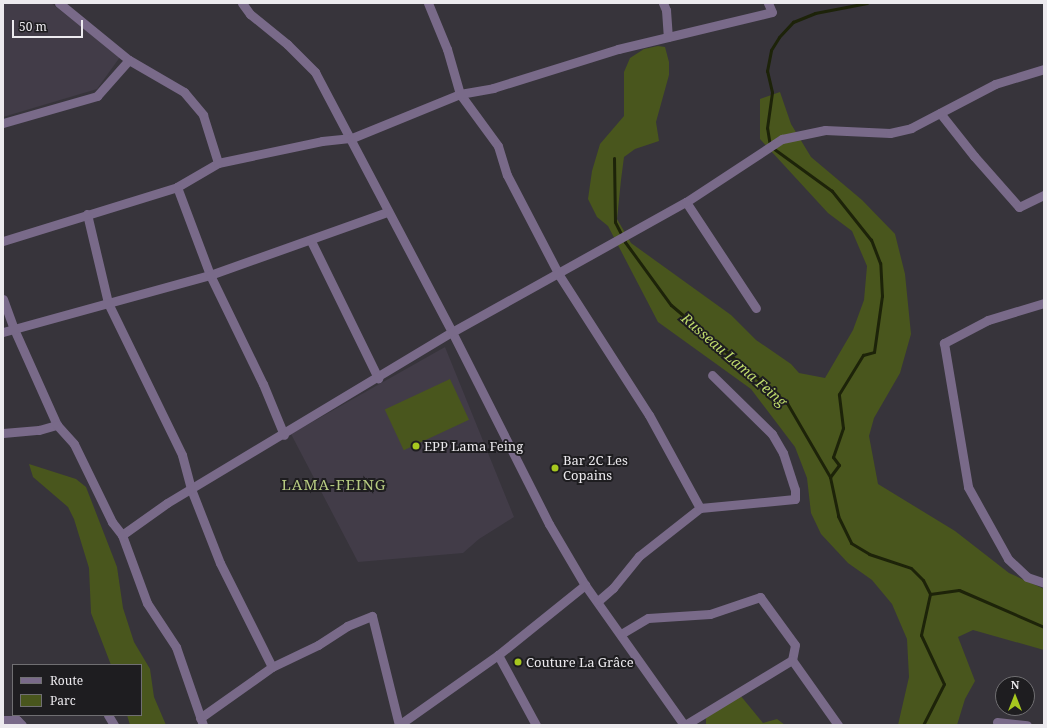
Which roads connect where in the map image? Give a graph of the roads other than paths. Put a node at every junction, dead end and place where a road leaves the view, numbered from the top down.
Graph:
1 (59, 3) edge
2 (242, 3) edge
3 (428, 3) edge
4 (663, 3) edge
5 (768, 3) edge
6 (668, 37) junction
7 (129, 60) junction
8 (1044, 69) edge
9 (460, 94) junction
10 (940, 113) junction
11 (3, 123) edge
12 (352, 138) junction
13 (218, 163) junction
14 (177, 187) junction
15 (1044, 195) edge
16 (686, 202) junction
17 (387, 212) junction
18 (87, 214) junction
19 (3, 241) edge
20 (311, 241) junction
21 (210, 274) junction
22 (559, 274) junction
23 (3, 299) edge
24 (108, 303) junction
25 (1044, 303) edge
26 (756, 308) dead end
27 (14, 328) junction
28 (3, 332) edge
29 (452, 332) junction
30 (712, 375) dead end
31 (378, 378) junction
32 (57, 425) junction
33 (3, 433) edge
34 (284, 435) junction
35 (191, 489) junction
36 (700, 508) junction
37 (122, 535) junction
38 (1044, 583) edge
39 (585, 585) junction
40 (598, 601) junction
41 (621, 634) junction
42 (498, 655) junction
43 (792, 660) junction
44 (272, 667) junction
45 (109, 716) edge
46 (3, 720) edge
47 (202, 722) edge
48 (997, 722) dead end
49 (22, 725) edge
50 (114, 725) edge
51 (399, 725) edge
52 (536, 725) edge
53 (684, 725) edge
54 (838, 725) edge
55 (1027, 725) edge

1 - 7 street
2 - 12 street
3 - 9 street
4 - 6 street
5 - 6 street
6 - 9 street
7 - 11 street
7 - 13 street
8 - 10 street
9 - 12 street
9 - 22 street
10 - 15 street
10 - 16 street
12 - 13 street
12 - 17 street
13 - 14 street
14 - 18 street
14 - 21 street
16 - 22 street
16 - 26 street
17 - 20 street
17 - 29 street
18 - 19 street
18 - 24 street
20 - 21 street
20 - 31 street
21 - 24 street
21 - 34 street
22 - 29 street
22 - 36 street
23 - 27 street
24 - 27 street
24 - 35 street
25 - 38 street
27 - 28 street
27 - 32 street
29 - 31 street
29 - 39 street
30 - 36 street
31 - 34 street
32 - 33 street
32 - 37 street
34 - 35 street
35 - 37 street
35 - 44 street
36 - 40 street
37 - 47 street
39 - 40 street
39 - 42 street
40 - 41 street
41 - 43 street
41 - 53 street
42 - 51 street
42 - 52 street
43 - 53 street
43 - 54 street
44 - 47 street
44 - 51 street
45 - 50 street
46 - 49 street
48 - 55 street

